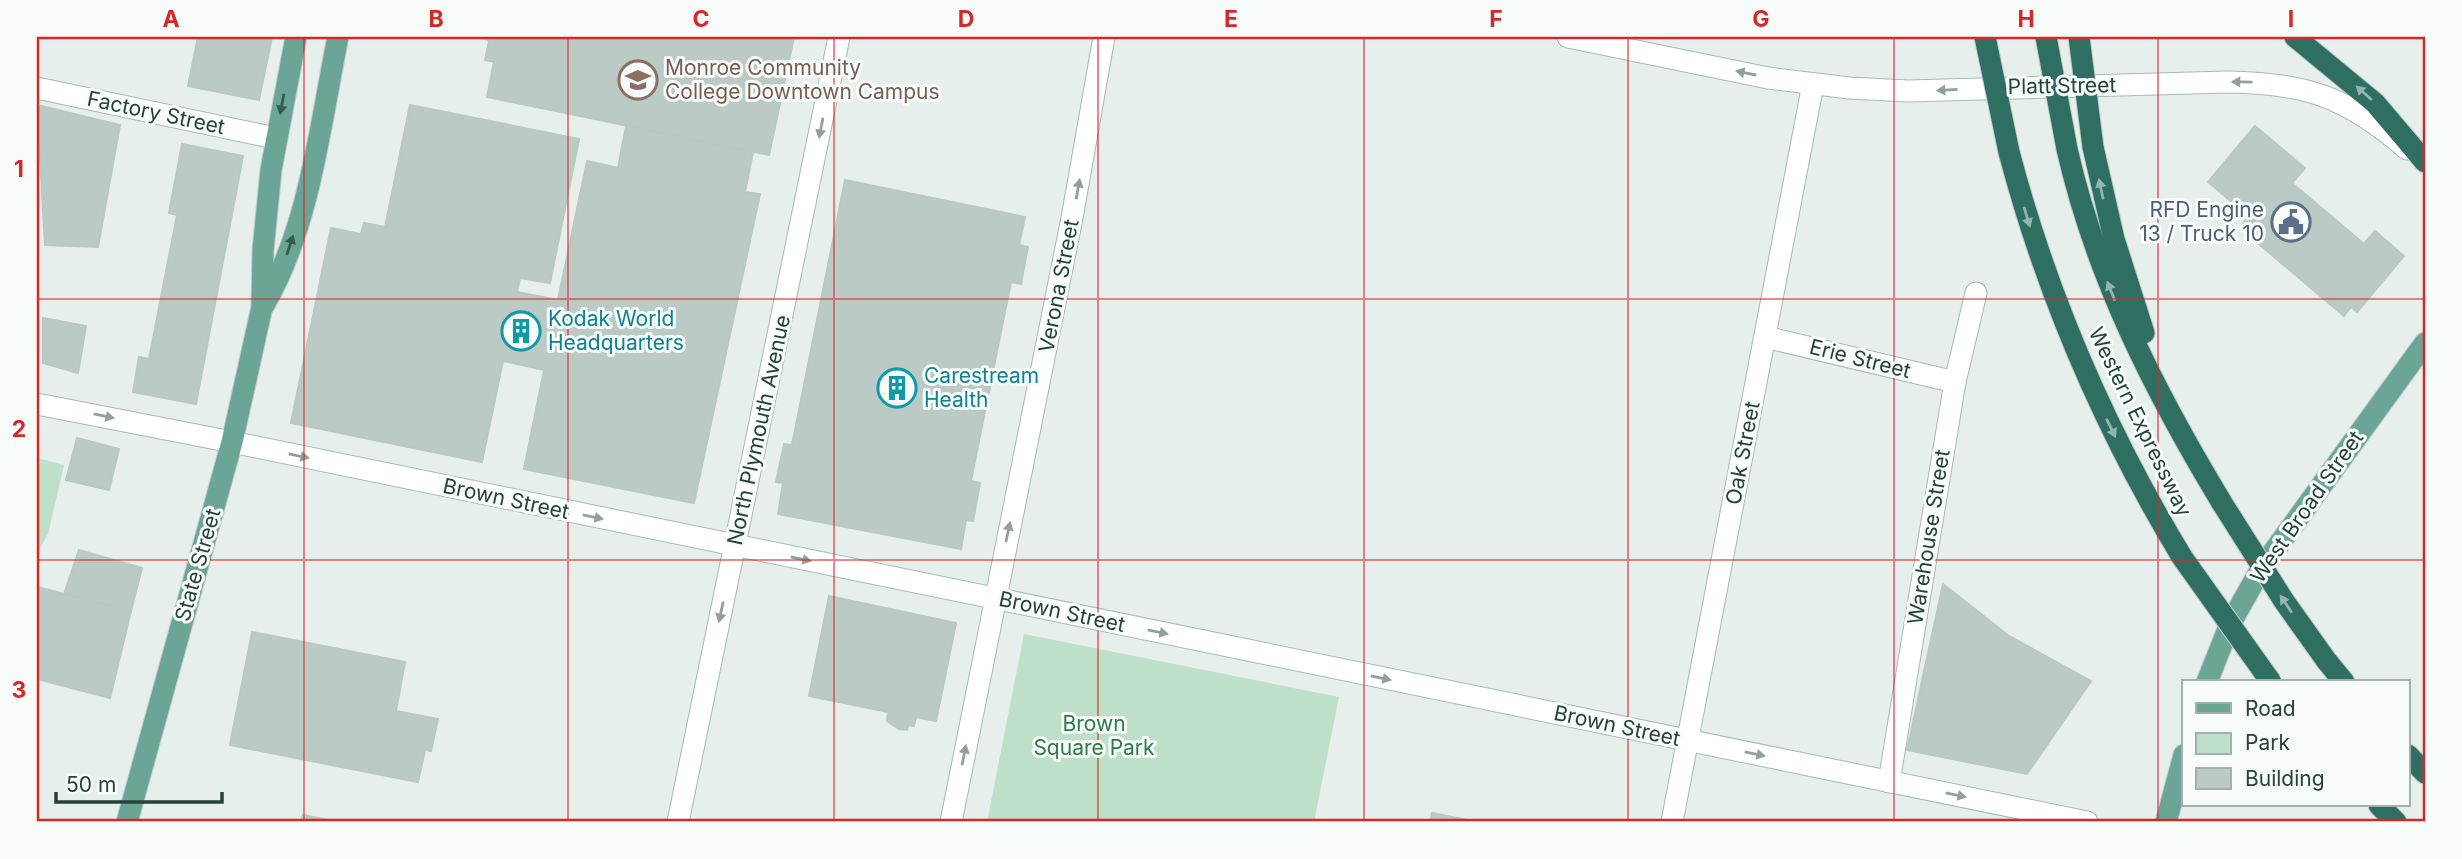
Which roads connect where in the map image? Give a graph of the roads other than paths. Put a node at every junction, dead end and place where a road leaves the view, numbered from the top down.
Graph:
1 (296, 37) edge
2 (338, 37) edge
3 (839, 37) edge
4 (1104, 37) edge
5 (1568, 37) edge
6 (1985, 37) edge
7 (2046, 37) edge
8 (2079, 37) edge
9 (2295, 37) edge
10 (1813, 84) junction
11 (37, 88) edge
12 (275, 138) junction
13 (2425, 164) edge
14 (1976, 293) dead end
15 (262, 307) junction
16 (1765, 337) junction
17 (2425, 343) edge
18 (1955, 382) junction
19 (37, 404) edge
20 (232, 442) junction
21 (2222, 503) junction
22 (734, 545) junction
23 (995, 599) junction
24 (2208, 680) edge
25 (2270, 680) edge
26 (2342, 680) edge
27 (1688, 741) junction
28 (2410, 757) edge
29 (2182, 762) edge
30 (2425, 773) edge
31 (1889, 782) junction
32 (2380, 806) edge
33 (127, 822) edge
34 (678, 822) edge
35 (951, 822) edge
36 (1672, 822) edge
37 (2087, 822) edge
38 (2165, 822) edge
39 (2396, 822) edge

1 -> 12 main road, State Street
15 -> 2 main road, State Street
3 -> 22 street, North Plymouth Avenue
23 -> 4 street, Verona Street
10 -> 5 street, Platt Street
6 -> 25 highway, Western Expressway, bridge
21 -> 7 highway, bridge
21 -> 8 highway, Western Expressway, bridge
13 -> 9 highway
13 -> 10 street, Platt Street
10 - 16 street, Oak Street
11 - 12 street, Factory Street
12 - 15 main road, State Street
14 - 18 street, Warehouse Street
15 - 20 main road, State Street
16 - 18 street, Erie Street
16 - 27 street, Oak Street
17 - 24 main road, West Broad Street
18 - 31 street, Warehouse Street
19 -> 20 street, Brown Street
20 -> 22 street, Brown Street
20 - 33 main road, State Street
26 -> 21 highway, Western Expressway, bridge
22 -> 23 street, Brown Street
22 -> 34 street, North Plymouth Avenue
23 -> 27 street, Brown Street
35 -> 23 street, Verona Street
27 -> 31 street, Brown Street
27 - 36 street, Oak Street
28 - 30 highway
29 - 38 main road
31 -> 37 street, Brown Street
32 - 39 highway

